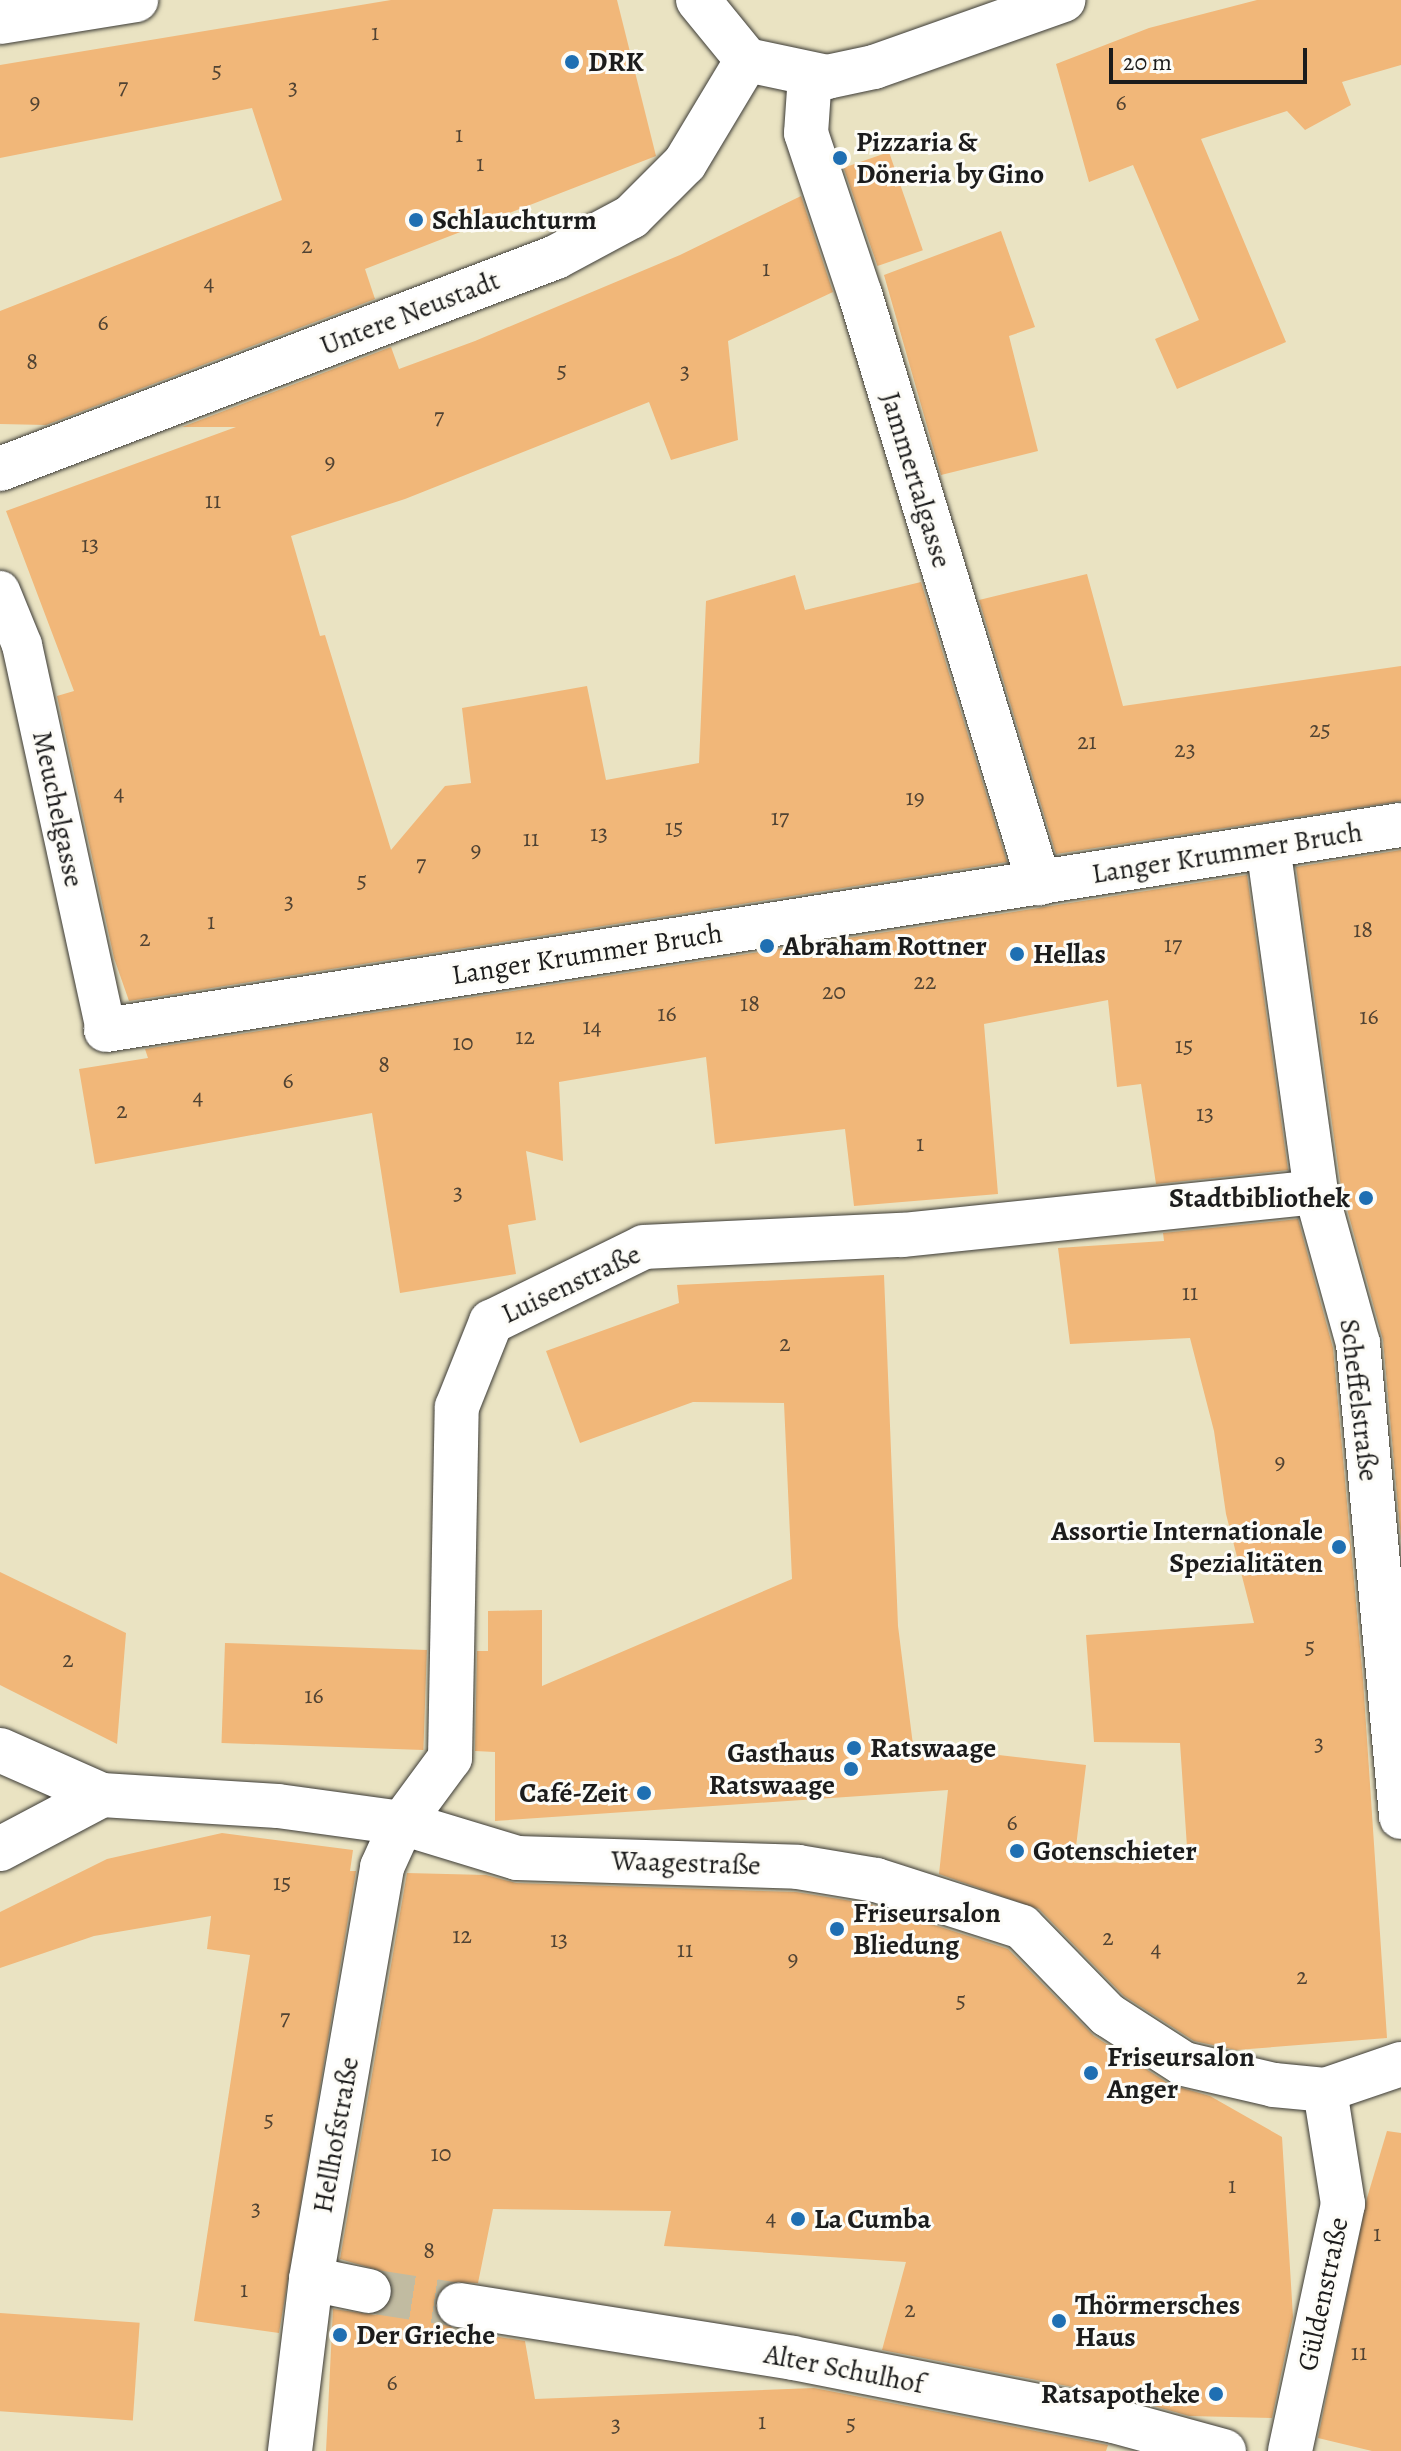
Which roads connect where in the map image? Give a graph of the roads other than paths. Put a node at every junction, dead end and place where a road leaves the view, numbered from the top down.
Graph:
1 (136, 0) edge
2 (698, 0) edge
3 (1063, 0) edge
4 (53, 7) edge
5 (0, 22) edge
6 (747, 60) junction
7 (818, 76) junction
8 (0, 469) edge
9 (0, 591) edge
10 (1401, 825) edge
11 (1268, 846) junction
12 (1039, 883) junction
13 (106, 1030) joint
14 (1316, 1192) junction
15 (0, 1750) edge
16 (102, 1795) junction
17 (1401, 1817) edge
18 (402, 1823) junction
19 (0, 1849) edge
20 (1401, 2064) edge
21 (1325, 2090) junction
22 (311, 2279) junction
23 (369, 2291) tunnel mouth
24 (459, 2305) tunnel mouth
25 (290, 2451) edge
26 (1224, 2451) edge
27 (1290, 2451) edge

1 - 4 street
2 - 6 street
3 - 7 street
4 - 5 street
6 - 7 street
6 - 8 street, Untere Neustadt
7 - 12 street, Jammertalgasse
9 - 13 lane, Meuchelgasse
10 - 11 street, Langer Krummer Bruch
11 - 12 street, Langer Krummer Bruch
11 - 14 street, Scheffelstraße
12 - 13 street, Langer Krummer Bruch
14 - 17 street, Scheffelstraße
14 - 18 street, Luisenstraße
15 - 16 street, Waagestraße
16 - 18 street, Waagestraße
16 - 19 street
18 - 21 street, Waagestraße
18 - 22 street, Hellhofstraße
20 - 21 street
21 - 27 street, Güldenstraße
22 - 23 street
22 - 25 street, Hellhofstraße
24 - 26 street, Alter Schulhof

